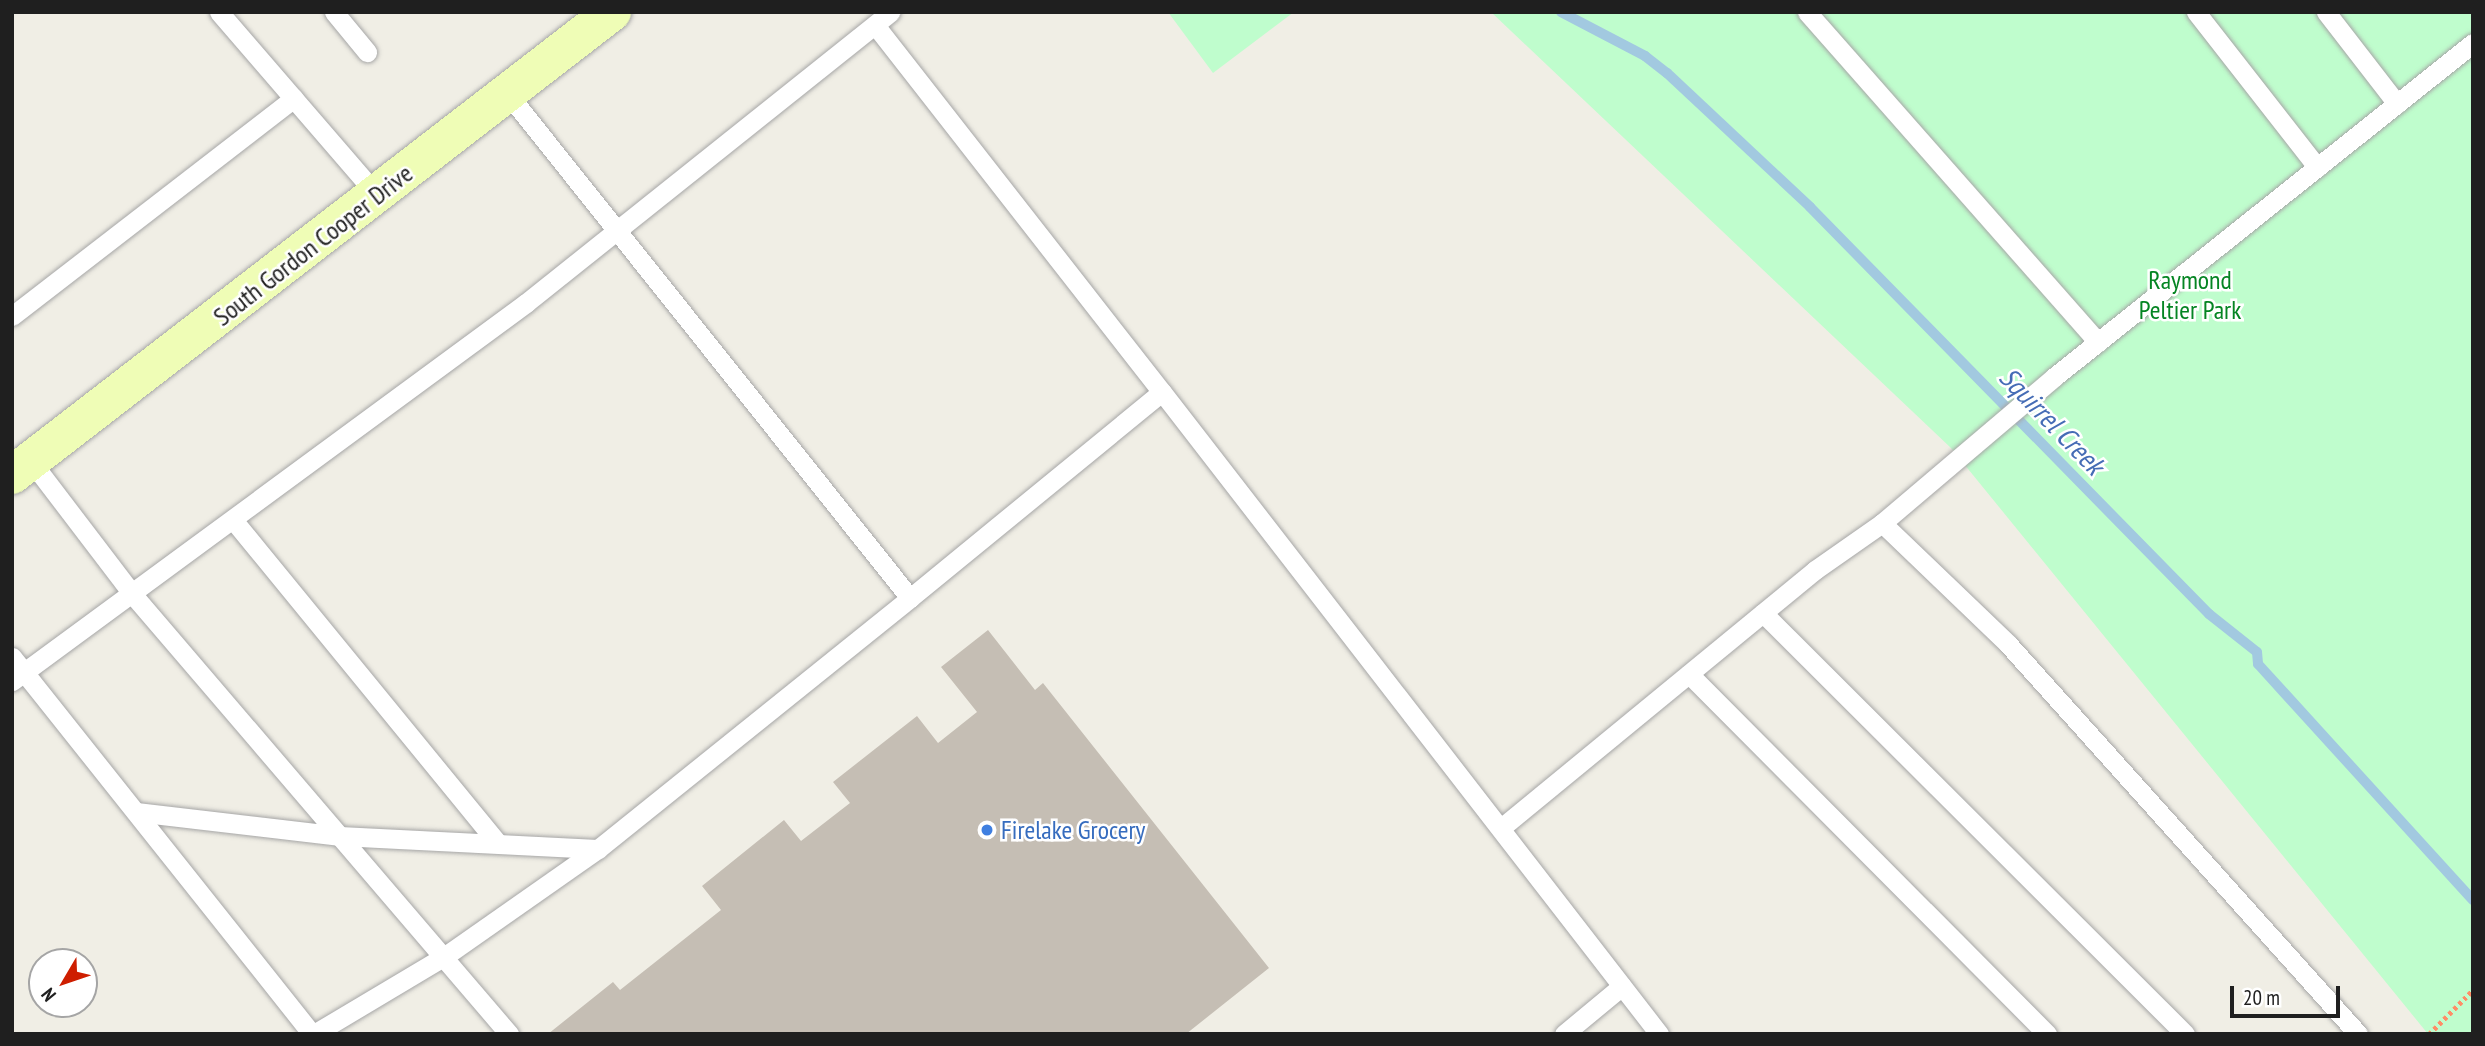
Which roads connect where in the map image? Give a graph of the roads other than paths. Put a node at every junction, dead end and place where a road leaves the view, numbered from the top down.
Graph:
1 (219, 12) edge
2 (334, 12) edge
3 (612, 12) edge
4 (890, 12) edge
5 (1807, 12) edge
6 (2196, 12) edge
7 (2326, 12) edge
8 (875, 25) junction
9 (2473, 43) edge
10 (367, 52) dead end
11 (508, 94) junction
12 (294, 98) junction
13 (2397, 104) junction
14 (2317, 167) junction
15 (377, 195) junction
16 (617, 231) junction
17 (12, 316) edge
18 (2098, 342) junction
19 (1162, 392) junction
20 (22, 468) edge
21 (234, 521) junction
22 (1882, 523) junction
23 (134, 596) junction
24 (910, 598) junction
25 (1763, 613) junction
26 (16, 670) edge
27 (1689, 674) junction
28 (136, 812) junction
29 (1501, 828) junction
30 (339, 836) junction
31 (496, 841) junction
32 (598, 849) junction
33 (445, 956) junction
34 (1622, 986) junction
35 (313, 1034) edge
36 (509, 1034) edge
37 (1564, 1034) edge
38 (1659, 1034) edge
39 (2047, 1034) edge
40 (2185, 1034) edge
41 (2358, 1034) edge

1 - 12 lane
2 - 10 lane
3 - 11 main road, South Gordon Cooper Drive
4 - 8 lane
5 - 18 lane
6 - 14 lane
7 - 13 lane
8 - 16 lane
8 - 19 lane
9 - 13 lane
11 - 15 main road, South Gordon Cooper Drive
11 - 16 lane
12 - 15 lane
12 - 17 lane
13 - 14 lane
14 - 18 lane
15 - 20 main road, South Gordon Cooper Drive
16 - 21 lane
16 - 24 lane
18 - 22 lane
19 - 24 lane
19 - 29 lane
20 - 23 lane
21 - 23 lane
21 - 31 lane
22 - 25 lane
22 - 41 lane
23 - 26 lane
23 - 30 lane
24 - 32 lane
25 - 27 lane
25 - 40 lane
26 - 28 lane
27 - 29 lane
27 - 39 lane
28 - 30 lane
28 - 35 lane
29 - 34 lane
30 - 31 lane
30 - 33 lane
31 - 32 lane
32 - 33 lane
33 - 35 lane
33 - 36 lane
34 - 37 lane
34 - 38 lane

